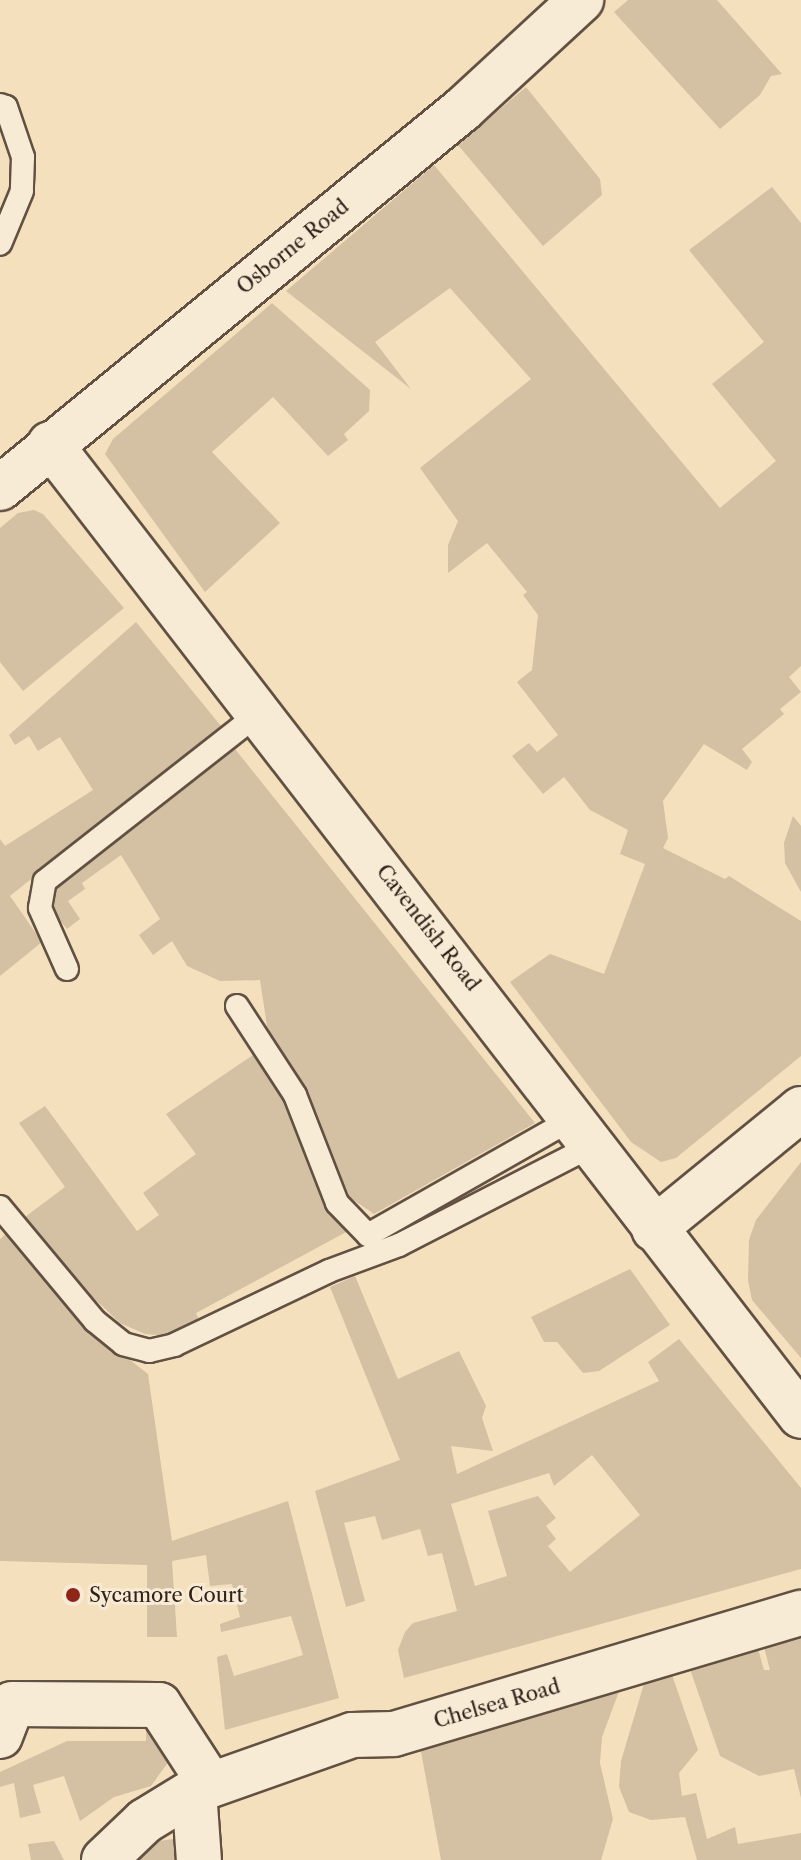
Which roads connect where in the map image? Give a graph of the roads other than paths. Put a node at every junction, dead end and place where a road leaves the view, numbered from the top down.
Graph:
1 (581, 0) edge
2 (0, 105) edge
3 (0, 244) edge
4 (50, 444) junction
5 (0, 488) edge
6 (259, 713) junction
7 (67, 969) dead end
8 (237, 1006) dead end
9 (801, 1109) edge
10 (582, 1132) junction
11 (0, 1207) edge
12 (654, 1229) junction
13 (801, 1416) edge
14 (801, 1613) edge
15 (0, 1736) edge
16 (202, 1788) junction
17 (104, 1860) edge
18 (199, 1860) edge

1 - 4 street, Osborne Road
2 - 3 lane
4 - 5 street, Osborne Road
4 - 6 street, Cavendish Road
6 - 7 lane
6 - 10 street, Cavendish Road
8 - 10 lane
9 - 12 street
10 - 11 lane
10 - 12 street, Cavendish Road
12 - 13 street, Cavendish Road
14 - 16 street, Chelsea Road
15 - 16 street
16 - 17 street, Chelsea Road
16 - 18 street

